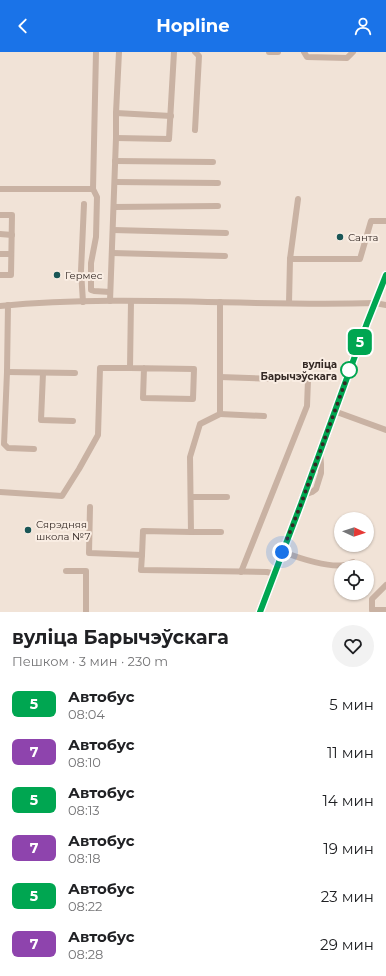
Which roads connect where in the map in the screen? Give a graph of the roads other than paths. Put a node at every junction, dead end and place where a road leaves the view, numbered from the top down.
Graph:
1 (96, 52) edge
2 (119, 52) edge
3 (174, 52) edge
4 (195, 52) edge
5 (268, 52) edge
6 (278, 52) edge
7 (304, 52) edge
8 (353, 52) edge
9 (325, 55) edge
10 (116, 113) junction
11 (171, 116) junction
12 (195, 130) dead end
13 (116, 138) junction
14 (115, 160) junction
15 (213, 162) dead end
16 (114, 182) junction
17 (218, 183) dead end
18 (0, 189) edge
19 (93, 189) junction
20 (298, 199) dead end
21 (84, 204) dead end
22 (218, 206) dead end
23 (114, 207) junction
24 (0, 214) edge
25 (386, 222) edge
26 (113, 230) junction
27 (226, 233) dead end
28 (0, 234) edge
29 (12, 235) junction
30 (112, 253) junction
31 (0, 254) edge
32 (11, 254) junction
33 (225, 256) dead end
34 (290, 259) junction
35 (0, 275) edge
36 (386, 275) edge
37 (110, 292) junction
38 (110, 301) junction
39 (131, 301) junction
40 (83, 302) junction
41 (220, 302) junction
42 (375, 302) junction
43 (289, 304) junction
44 (8, 305) junction
45 (386, 305) edge
46 (0, 306) edge
47 (130, 368) junction
48 (144, 368) junction
49 (7, 372) junction
50 (43, 373) junction
51 (75, 373) dead end
52 (220, 377) junction
53 (276, 379) dead end
54 (308, 380) dead end
55 (334, 410) junction
56 (220, 414) junction
57 (264, 416) dead end
58 (73, 421) dead end
59 (386, 430) edge
60 (34, 449) dead end
61 (0, 492) edge
62 (191, 497) junction
63 (227, 497) dead end
64 (90, 507) dead end
65 (191, 532) junction
66 (221, 532) dead end
67 (282, 552) junction
68 (142, 555) junction
69 (334, 565) edge
70 (66, 571) dead end
71 (241, 572) junction
72 (274, 574) junction
73 (386, 585) edge
74 (386, 610) edge
75 (86, 612) edge
76 (260, 612) edge

1 - 19 street
2 - 10 street
3 - 11 street
4 - 12 street
5 - 6 street
7 - 9 street
8 - 9 street
10 - 11 street
10 - 13 street
11 - 13 street
13 - 14 street
14 - 15 street
14 - 16 street
16 - 17 street
16 - 23 street
18 - 19 street
19 - 37 street
20 - 34 street
21 - 40 street
22 - 23 street
23 - 26 street
24 - 29 street
25 - 34 street
26 - 27 street
26 - 30 street
28 - 29 street
29 - 32 street
30 - 33 street
30 - 37 street
31 - 32 street
32 - 35 street
34 - 43 street
36 - 42 main road
37 - 38 street
38 - 39 street
38 - 40 street
39 - 41 street
39 - 47 street
40 - 44 street
41 - 43 street
41 - 52 street
42 - 43 street
42 - 45 street
42 - 55 main road
44 - 46 street
44 - 49 street
47 - 48 street
47 - 61 street
48 - 48 street
49 - 50 street
49 - 60 street
50 - 51 street
50 - 58 street
52 - 53 street
52 - 56 street
54 - 71 street
55 - 59 street
55 - 67 main road
56 - 57 street
56 - 62 street
62 - 63 street
62 - 65 street
64 - 68 street
65 - 66 street
65 - 68 street
67 - 69 street
67 - 72 main road
68 - 71 street
70 - 75 street
71 - 72 street
72 - 76 main road
73 - 74 street

